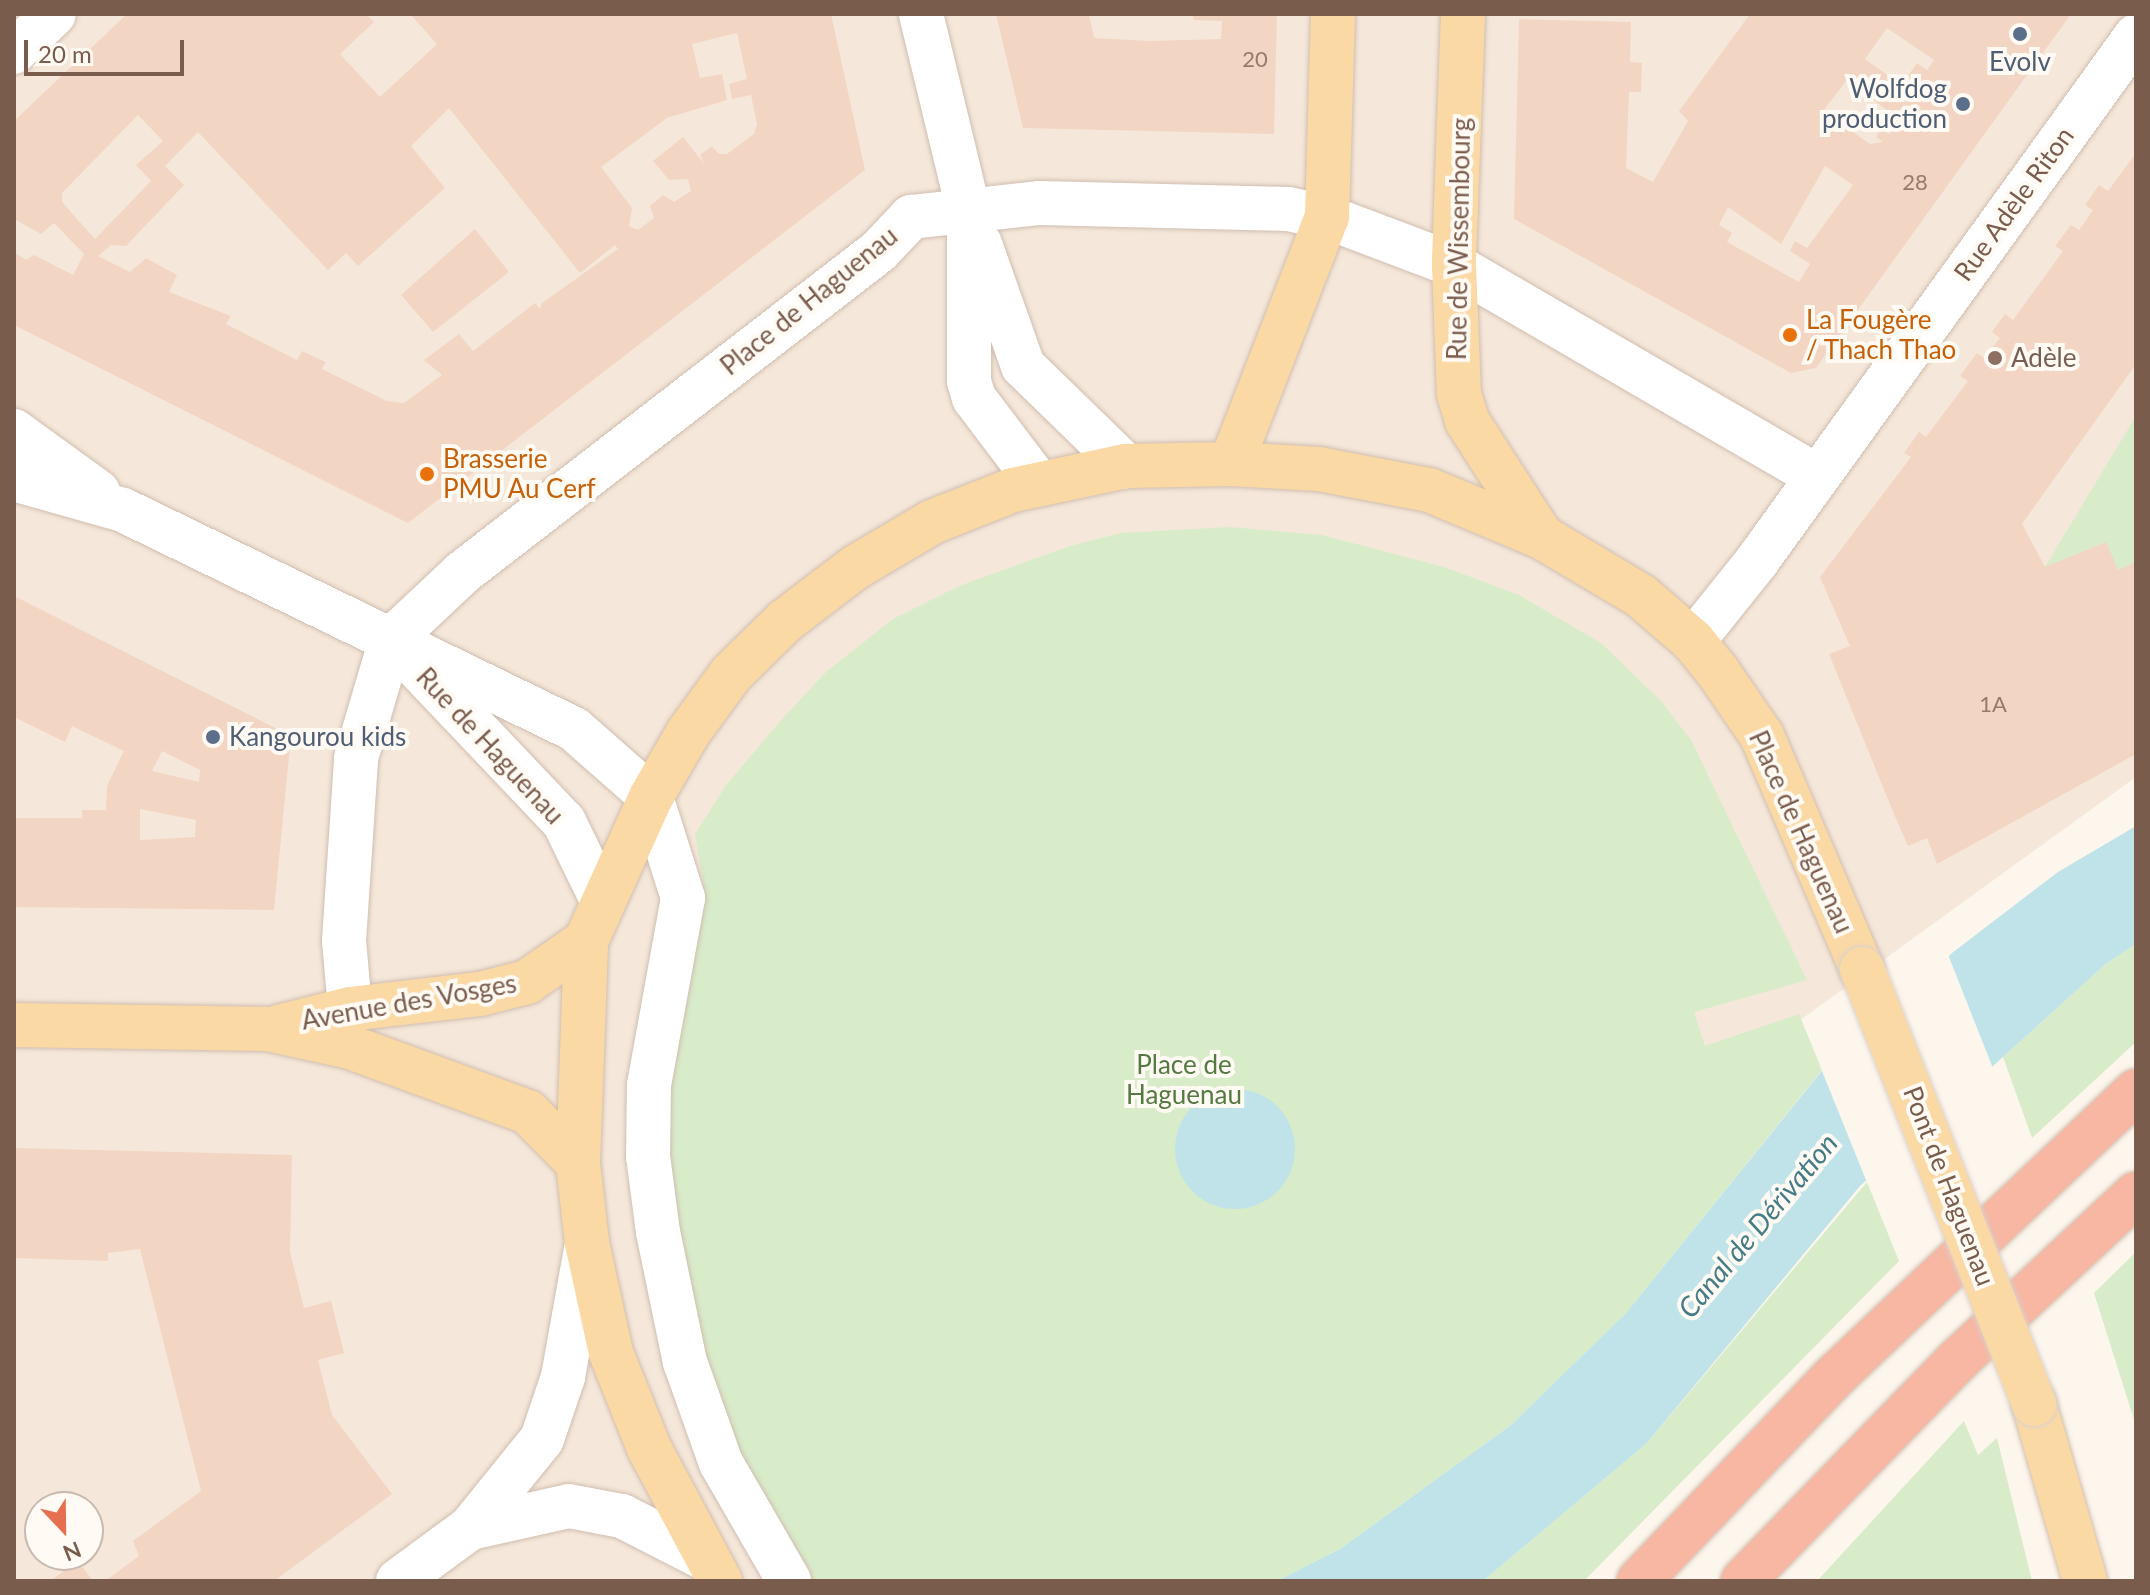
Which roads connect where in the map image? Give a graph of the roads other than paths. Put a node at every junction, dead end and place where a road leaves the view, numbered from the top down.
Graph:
1 (54, 14) edge
2 (921, 14) edge
3 (1333, 14) edge
4 (1463, 14) edge
5 (2136, 36) edge
6 (14, 52) edge
7 (969, 212) junction
8 (1327, 217) junction
9 (1454, 265) junction
10 (14, 431) edge
11 (1231, 464) junction
12 (1126, 466) junction
13 (1816, 476) junction
14 (14, 479) edge
15 (1039, 484) junction
16 (123, 510) junction
17 (1542, 537) junction
18 (391, 640) junction
19 (1693, 641) junction
20 (651, 797) junction
21 (602, 900) junction
22 (586, 941) junction
23 (1862, 969) joint
24 (350, 1009) junction
25 (14, 1025) edge
26 (268, 1029) junction
27 (2136, 1091) edge
28 (578, 1163) junction
29 (2136, 1194) edge
30 (587, 1243) junction
31 (470, 1528) junction
32 (711, 1569) edge
33 (398, 1581) edge
34 (789, 1581) edge
35 (1639, 1581) edge
36 (1743, 1581) edge
37 (2085, 1581) edge

1 - 6 street
2 - 7 street
3 - 8 main road
4 - 9 main road, Rue de Wissembourg
5 - 13 street, Rue Adèle Riton
7 - 8 street, Place de Haguenau
7 - 12 street
7 - 15 street
7 - 18 street, Place de Haguenau
8 - 9 street, Place de Haguenau
8 - 11 main road
9 - 13 street, Place de Haguenau
9 - 17 main road, Rue de Wissembourg
10 - 16 street, Rue de Haguenau
11 - 12 main road, Place de Haguenau
11 - 17 main road, Place de Haguenau
12 - 15 main road, Place de Haguenau
13 - 19 street, Rue Adèle Riton
14 - 16 street, Rue de Haguenau
15 - 20 main road, Place de Haguenau
16 - 18 street, Rue de Haguenau
17 - 19 main road, Place de Haguenau
18 - 20 street, Rue de Haguenau
18 - 21 street, Rue de Haguenau
18 - 24 street
19 - 23 main road, Place de Haguenau
20 - 21 main road, Place de Haguenau
20 - 34 street
21 - 22 main road, Place de Haguenau
22 - 24 main road, Avenue des Vosges
22 - 28 main road, Place de Haguenau
23 - 37 main road, Pont de Haguenau, bridge
24 - 26 main road, Avenue des Vosges
25 - 26 main road, Avenue des Vosges
26 - 28 main road, Avenue des Vosges
27 - 35 highway
28 - 30 main road, Place de Haguenau
29 - 36 highway
30 - 31 street
30 - 32 main road, Place de Haguenau
31 - 32 street
31 - 33 street

